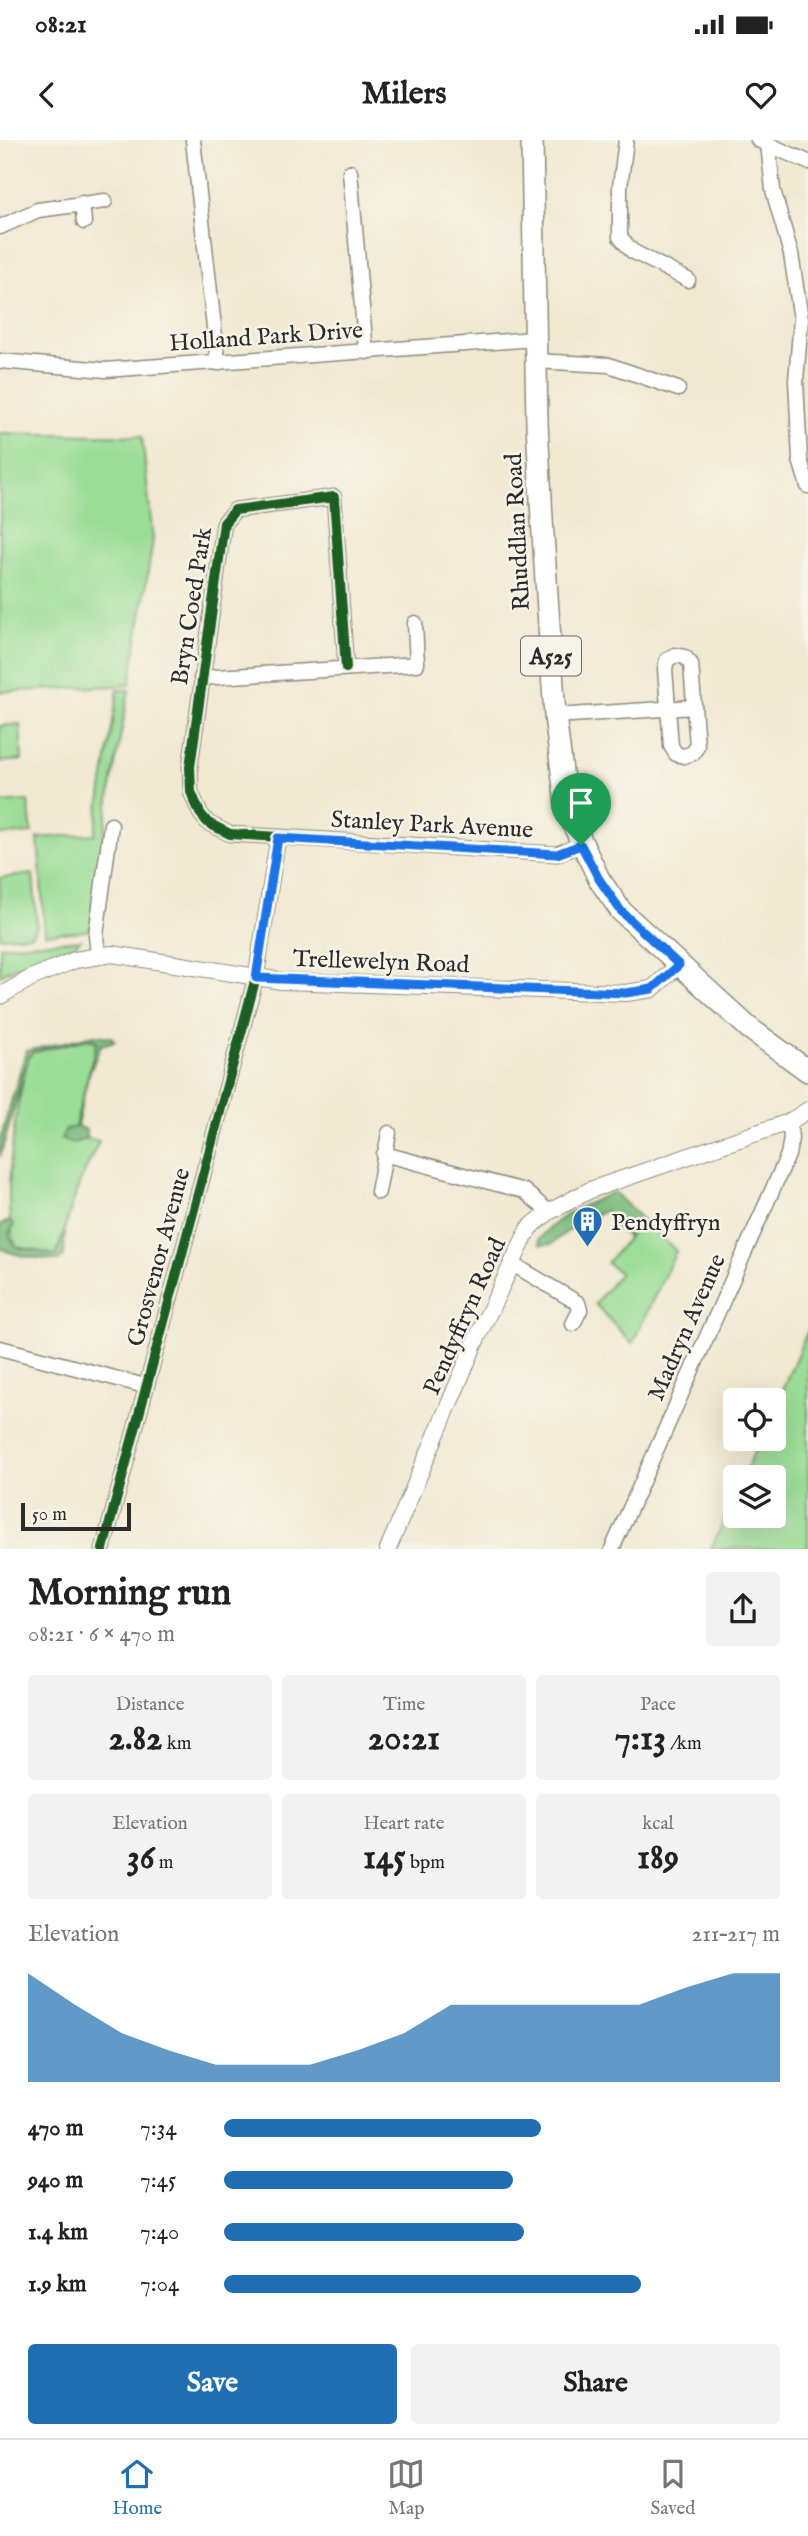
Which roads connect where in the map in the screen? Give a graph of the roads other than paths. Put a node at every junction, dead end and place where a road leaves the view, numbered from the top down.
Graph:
1 (193, 140) edge
2 (532, 140) edge
3 (626, 140) edge
4 (763, 142) edge
5 (808, 162) edge
6 (350, 172) dead end
7 (105, 201) dead end
8 (82, 203) junction
9 (84, 222) dead end
10 (0, 227) edge
11 (688, 280) dead end
12 (535, 339) junction
13 (366, 352) junction
14 (0, 360) edge
15 (536, 361) junction
16 (218, 363) junction
17 (678, 389) dead end
18 (808, 485) edge
19 (415, 623) dead end
20 (346, 668) junction
21 (201, 678) junction
22 (694, 707) junction
23 (668, 708) junction
24 (555, 716) junction
25 (111, 825) dead end
26 (278, 838) junction
27 (581, 845) junction
28 (98, 955) junction
29 (679, 965) junction
30 (256, 978) junction
31 (0, 996) edge
32 (808, 1071) edge
33 (808, 1110) edge
34 (789, 1122) junction
35 (389, 1133) dead end
36 (384, 1154) junction
37 (378, 1192) dead end
38 (549, 1212) junction
39 (511, 1263) junction
40 (573, 1324) dead end
41 (0, 1348) edge
42 (145, 1386) junction
43 (103, 1549) edge
44 (388, 1549) edge
45 (612, 1549) edge

1 - 16 street
2 - 12 main road, Rhuddlan Road / A525
3 - 11 street
4 - 5 street
4 - 18 street
6 - 13 street
7 - 8 street
8 - 9 street
8 - 10 street
12 - 13 street, Holland Park Drive
12 - 15 main road, Rhuddlan Road / A525
13 - 16 street, Holland Park Drive
14 - 16 street, Holland Park Drive
15 - 17 street
15 - 24 main road, Rhuddlan Road / A525
19 - 20 street, Bryn Coed Park
20 - 21 street, Bryn Coed Park
20 - 21 street, Bryn Coed Park
21 - 26 street, Bryn Coed Park
22 - 23 street
22 - 23 street
22 - 23 street
23 - 24 street
24 - 27 main road, Rhuddlan Road / A525
25 - 28 street
26 - 27 street, Stanley Park Avenue
26 - 30 street, Grosvenor Avenue
27 - 29 main road, Rhuddlan Road / A525
28 - 30 street, Trellewelyn Road
28 - 31 street, Trellewelyn Road
29 - 30 street, Trellewelyn Road
29 - 32 main road, Rhuddlan Road / A525
30 - 42 street, Grosvenor Avenue
33 - 34 street, Pendyffryn Road
34 - 38 street, Pendyffryn Road
34 - 45 street, Madryn Avenue
35 - 36 street
36 - 37 street
36 - 38 street
38 - 39 street, Pendyffryn Road
39 - 40 street
39 - 44 street, Pendyffryn Road
41 - 42 street
42 - 43 street, Grosvenor Avenue

